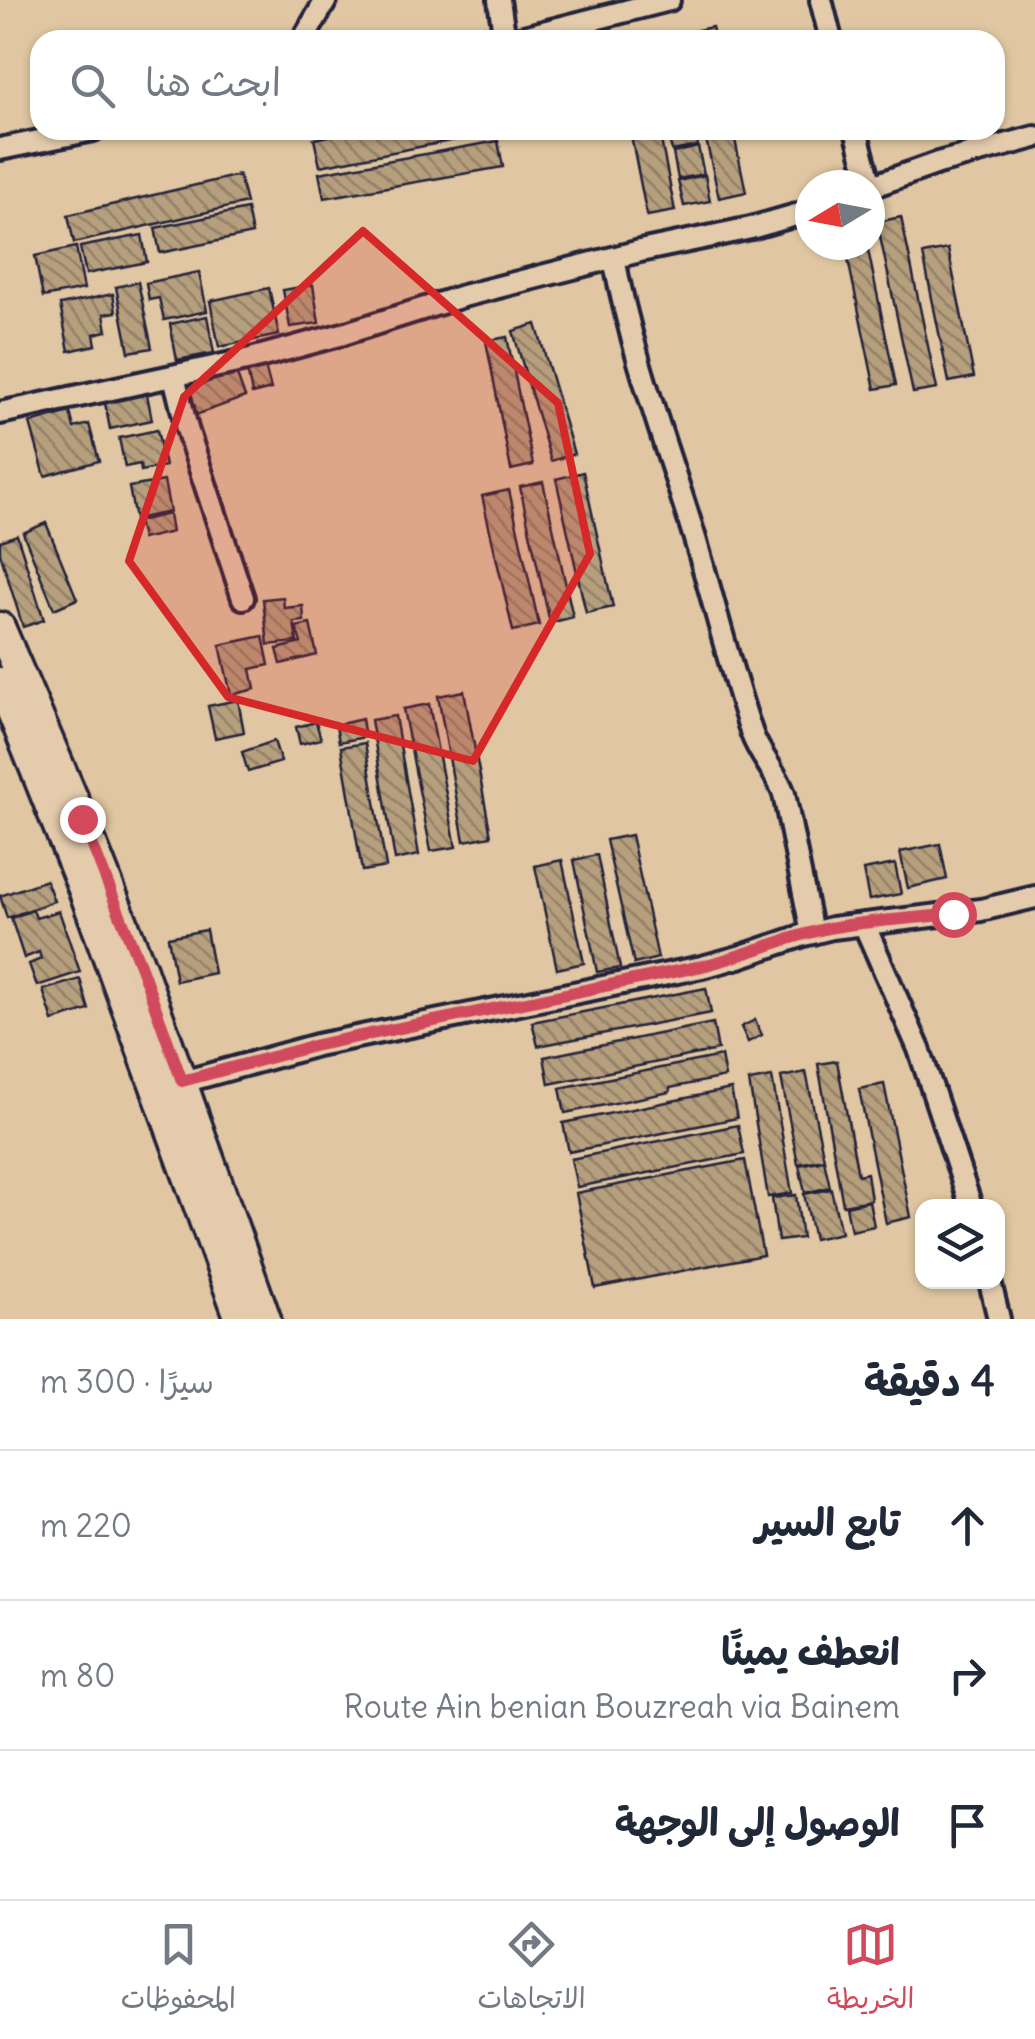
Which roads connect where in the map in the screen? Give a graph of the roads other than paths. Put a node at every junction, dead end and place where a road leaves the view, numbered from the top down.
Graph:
1 (326, 0) edge
2 (499, 0) edge
3 (669, 0) edge
4 (821, 0) edge
5 (309, 30) edge
6 (506, 30) edge
7 (548, 30) edge
8 (829, 30) edge
9 (1035, 137) edge
10 (47, 140) edge
11 (859, 140) edge
12 (0, 150) edge
13 (867, 170) edge
14 (885, 181) edge
15 (795, 215) edge
16 (614, 258) junction
17 (174, 376) junction
18 (0, 413) edge
19 (243, 598) dead end
20 (0, 627) edge
21 (0, 682) edge
22 (1035, 897) edge
23 (864, 924) junction
24 (812, 932) junction
25 (170, 1086) junction
26 (970, 1199) edge
27 (992, 1289) edge
28 (240, 1319) edge
29 (266, 1319) edge
30 (999, 1319) edge

1 - 5 street
2 - 6 street
3 - 7 street
4 - 8 street
9 - 14 street
10 - 12 street
11 - 13 street
15 - 16 street
16 - 17 street
16 - 24 street
17 - 18 street
17 - 19 street
20 - 25 main road
21 - 25 main road
22 - 23 street
23 - 24 street
23 - 26 street
24 - 25 street
25 - 28 main road
25 - 29 main road
27 - 30 street

